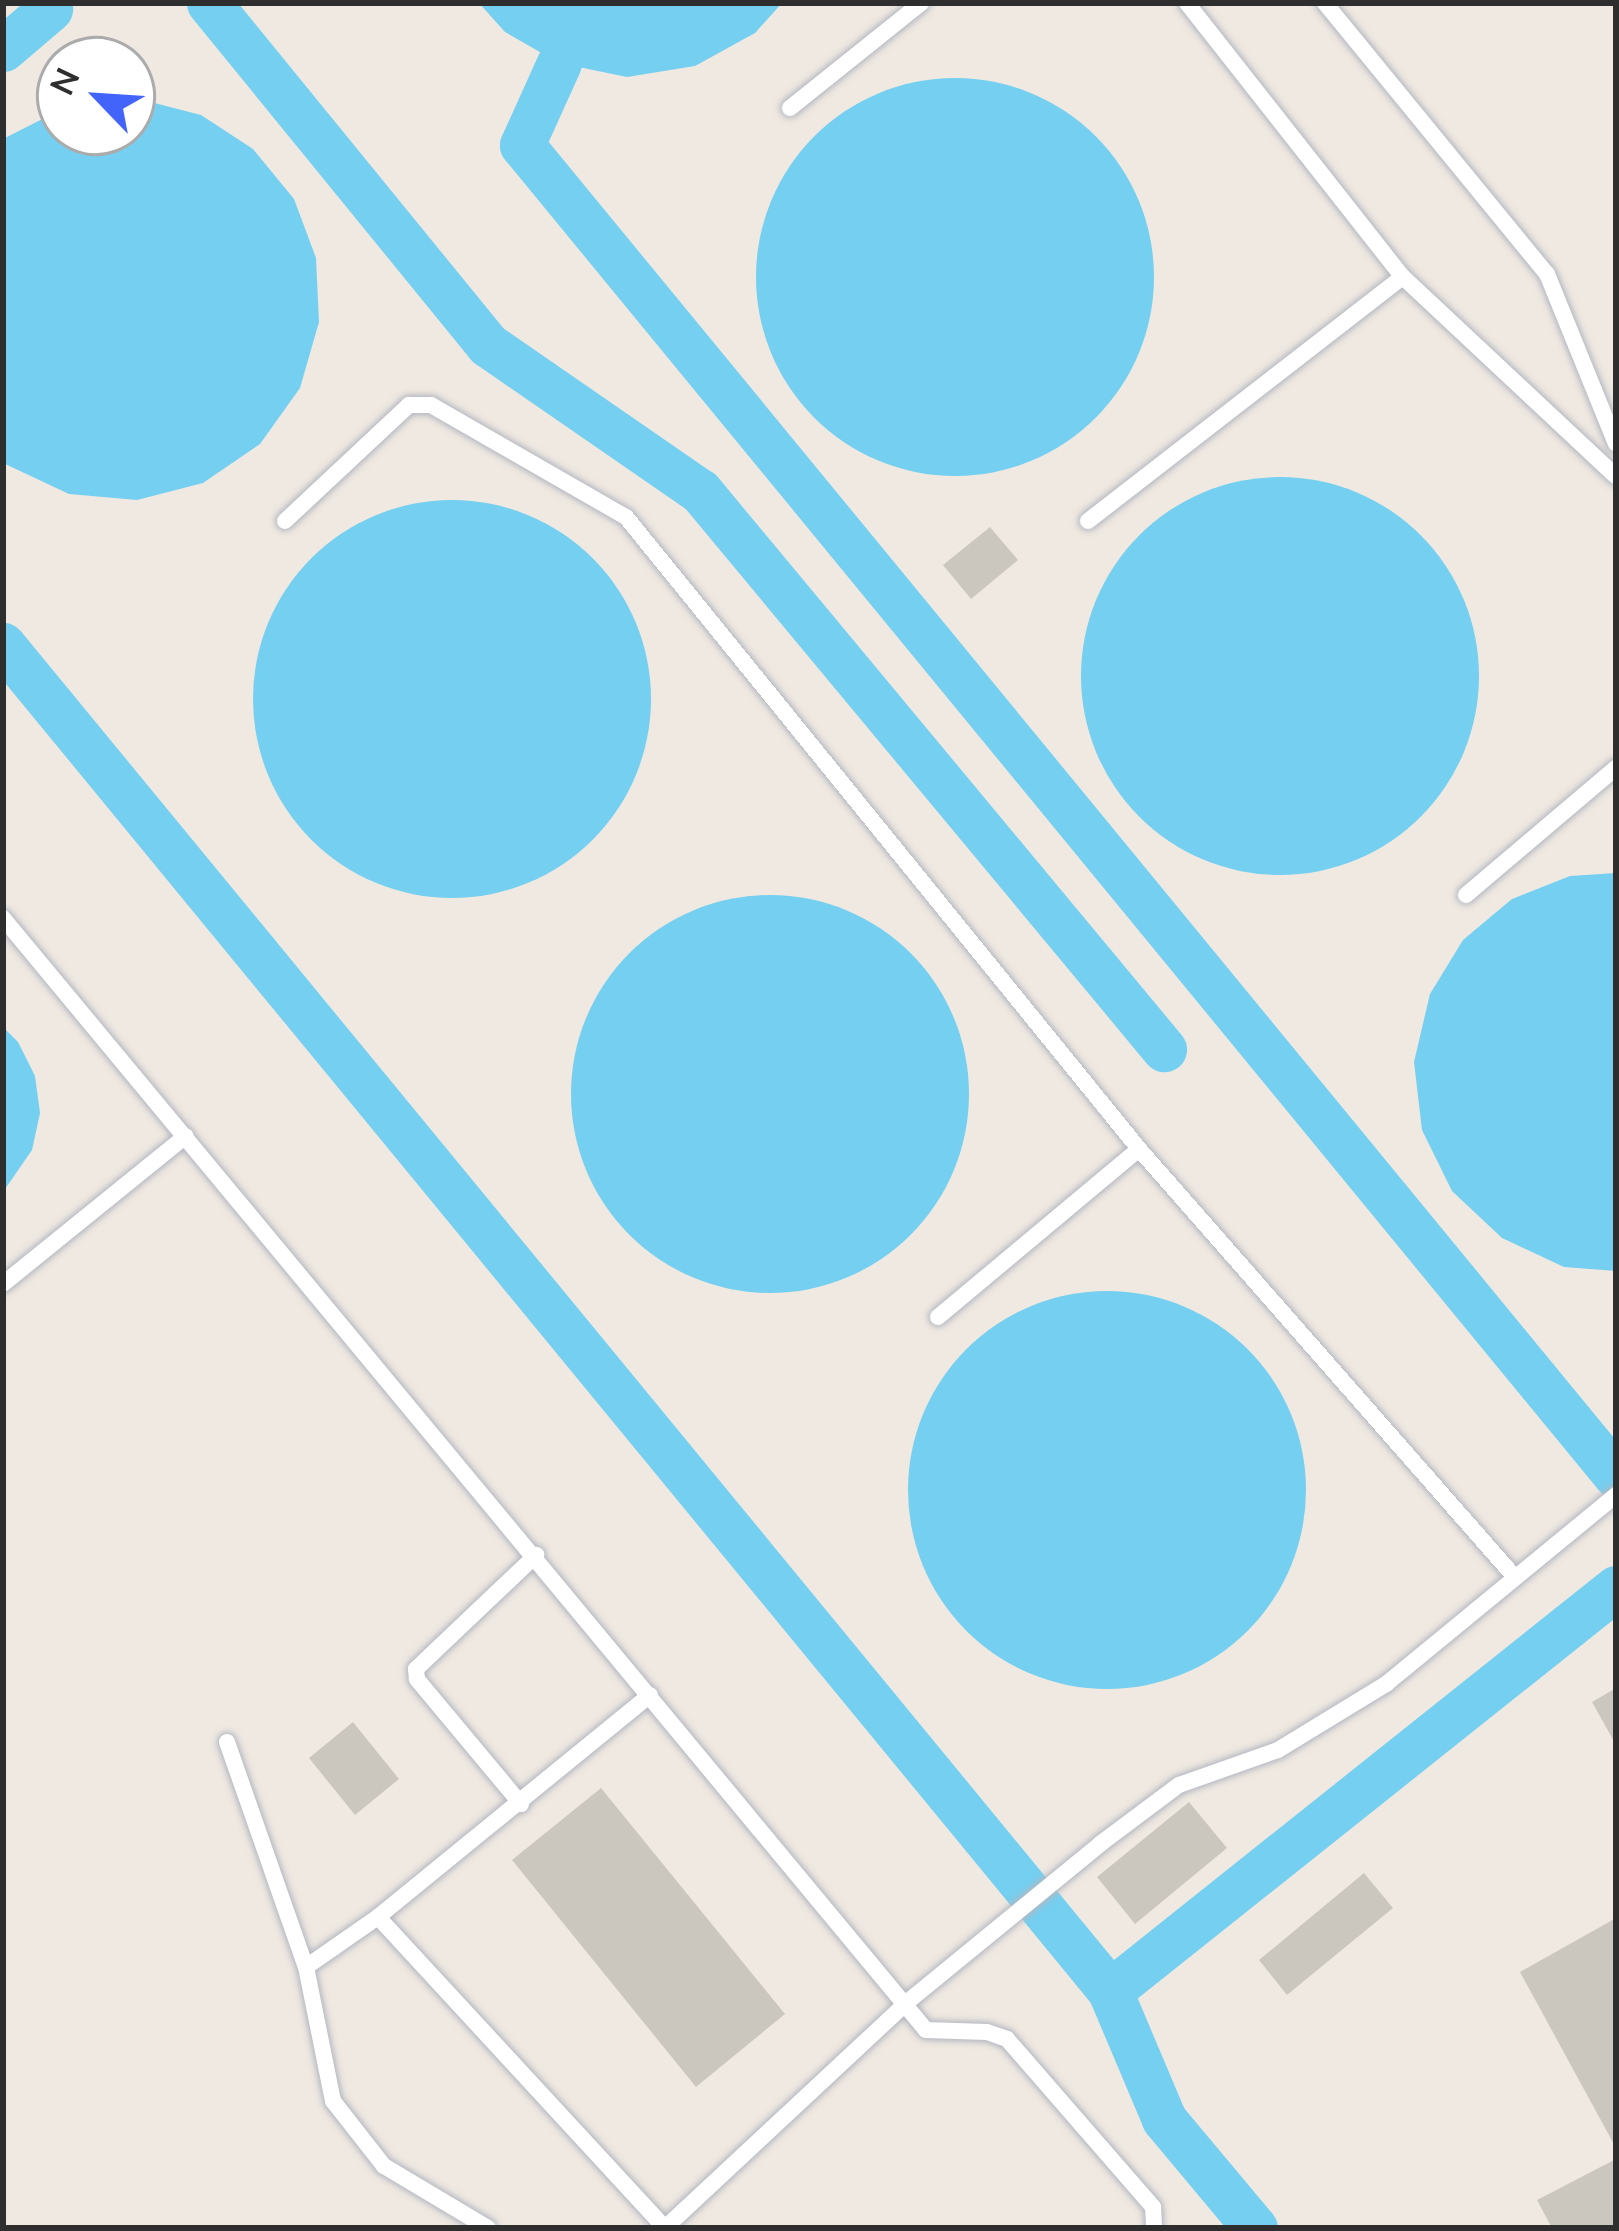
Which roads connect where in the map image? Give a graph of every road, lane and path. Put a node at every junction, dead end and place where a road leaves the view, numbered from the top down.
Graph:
1 (922, 3) edge
2 (1187, 3) edge
3 (1325, 3) edge
4 (790, 108) dead end
5 (1403, 278) junction
6 (1616, 444) edge
7 (1616, 476) edge
8 (286, 521) dead end
9 (1088, 521) dead end
10 (1616, 768) edge
11 (1466, 895) dead end
12 (3, 918) edge
13 (186, 1136) junction
14 (1139, 1149) junction
15 (3, 1285) edge
16 (938, 1317) dead end
17 (1616, 1495) edge
18 (536, 1555) junction
19 (1513, 1575) junction
20 (650, 1695) junction
21 (227, 1742) dead end
22 (521, 1804) junction
23 (378, 1917) junction
24 (306, 1967) junction
25 (906, 2003) junction
26 (488, 2228) edge
27 (665, 2228) edge
28 (1154, 2228) edge

1 - 4 lane
2 - 5 lane
3 - 6 lane
5 - 7 lane
5 - 9 lane
8 - 14 lane
10 - 11 lane
12 - 13 lane
13 - 15 lane
13 - 18 lane
14 - 16 lane
14 - 19 lane
17 - 19 lane
18 - 20 lane
18 - 22 lane
19 - 25 lane
20 - 22 lane
20 - 25 lane
21 - 24 lane
22 - 23 lane
23 - 24 lane
23 - 27 lane
24 - 26 lane
25 - 27 lane
25 - 28 lane

